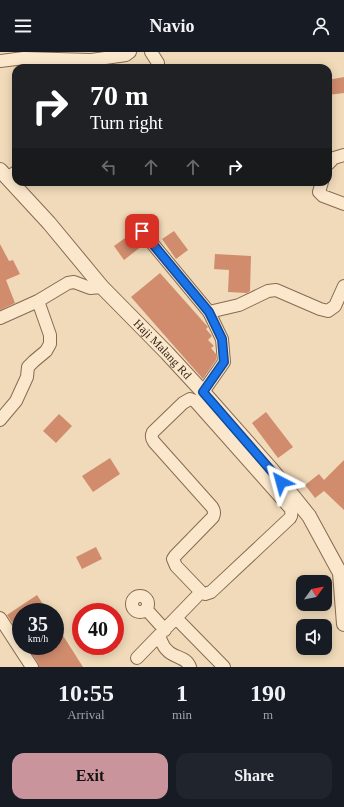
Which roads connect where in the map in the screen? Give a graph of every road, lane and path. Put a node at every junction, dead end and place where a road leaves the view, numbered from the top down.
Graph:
1 (130, 52) edge
2 (151, 52) edge
3 (0, 61) edge
4 (25, 63) edge
5 (94, 64) edge
6 (158, 64) edge
7 (344, 155) edge
8 (332, 160) edge
9 (19, 186) edge
10 (321, 186) edge
11 (344, 204) edge
12 (142, 231) dead end
13 (344, 286) edge
14 (102, 287) junction
15 (38, 301) junction
16 (209, 312) junction
17 (0, 318) edge
18 (203, 392) junction
19 (0, 420) edge
20 (201, 592) junction
21 (146, 609) dead end
22 (0, 618) edge
23 (176, 618) junction
24 (344, 624) edge
25 (162, 633) junction
26 (137, 658) dead end
27 (32, 667) edge
28 (190, 667) edge
29 (224, 667) edge

1 - 5 street
2 - 6 street
3 - 4 street
4 - 5 street
7 - 8 street
9 - 14 street, Haji Malang Rd
10 - 11 street
12 - 16 street
13 - 16 street
14 - 15 street
14 - 18 street, Haji Malang Rd
15 - 17 street
15 - 19 street
16 - 18 street
18 - 24 street, Haji Malang Rd
20 - 20 street
20 - 23 street
21 - 25 street
22 - 27 street
23 - 25 street
23 - 29 street
25 - 26 street
25 - 28 street

